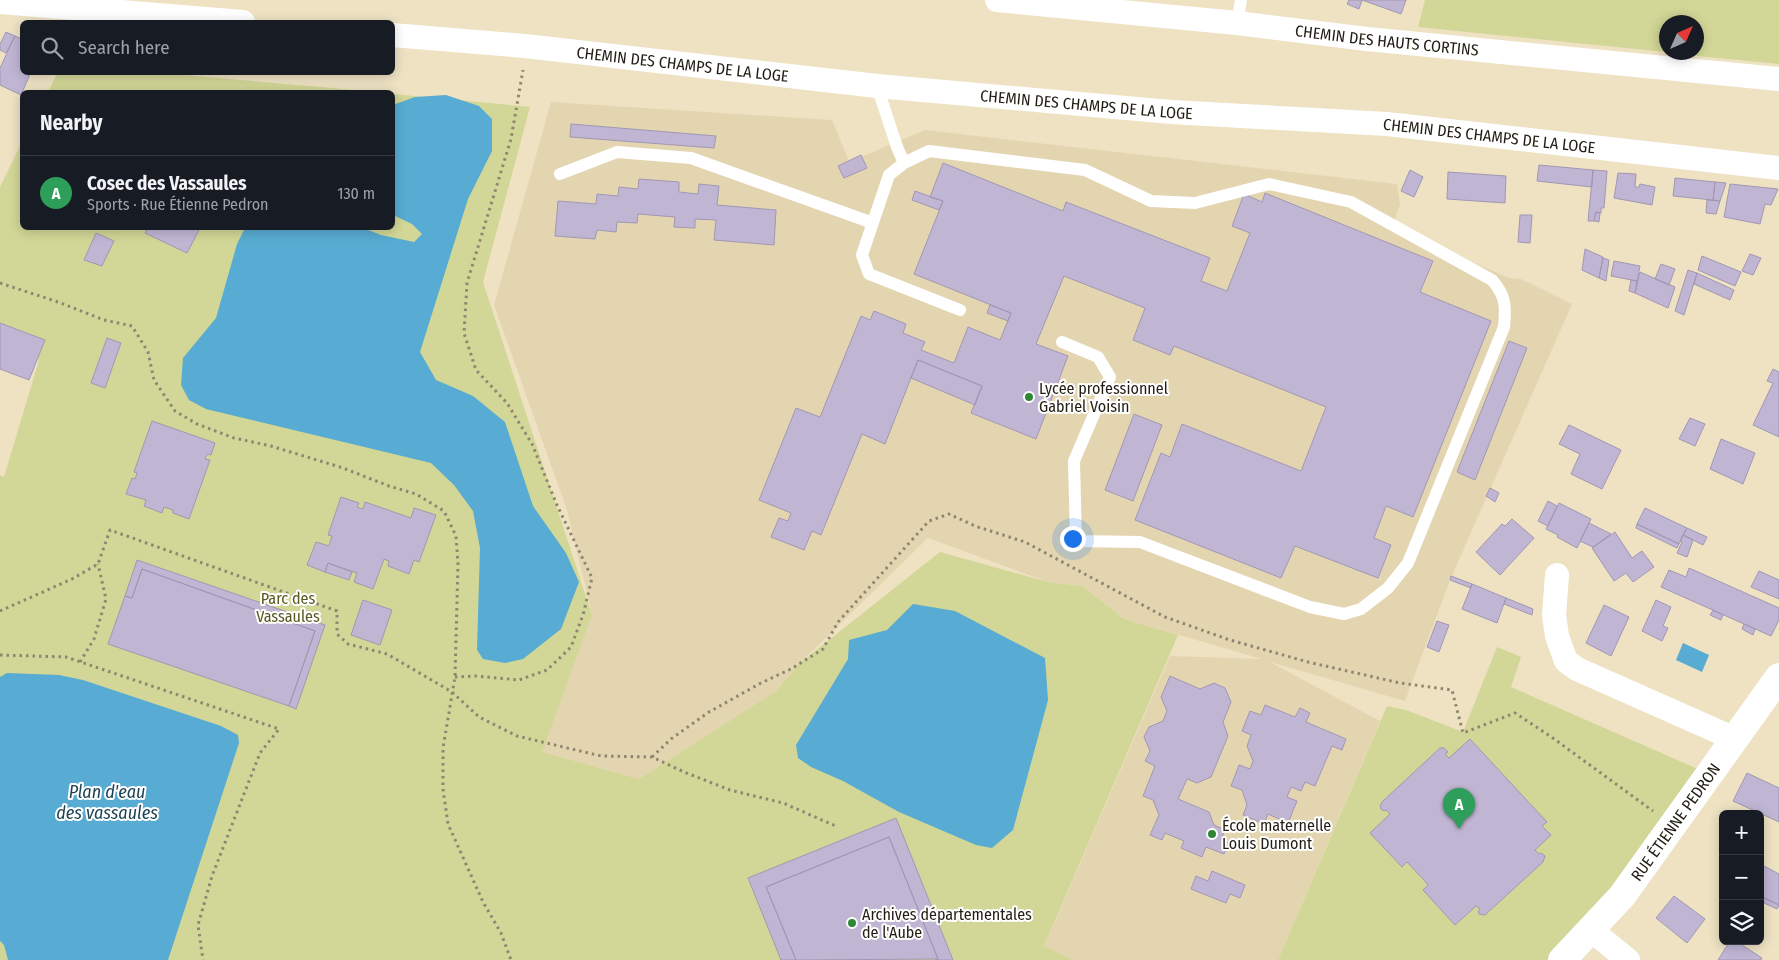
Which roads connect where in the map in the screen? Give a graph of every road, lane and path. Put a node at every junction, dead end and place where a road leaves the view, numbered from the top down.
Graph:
1 (997, 0) edge
2 (0, 2) edge
3 (1239, 11) edge
4 (219, 20) edge
5 (395, 35) edge
6 (524, 64) dead end
7 (1779, 79) edge
8 (877, 86) junction
9 (904, 162) junction
10 (1779, 168) edge
11 (560, 174) dead end
12 (873, 223) junction
13 (0, 283) edge
14 (960, 310) dead end
15 (1062, 342) dead end
16 (98, 564) junction
17 (1557, 575) dead end
18 (0, 610) edge
19 (0, 656) edge
20 (80, 662) junction
21 (455, 677) junction
22 (1779, 677) edge
23 (452, 692) junction
24 (1735, 739) junction
25 (652, 757) junction
26 (1673, 824) junction
27 (838, 827) dead end
28 (1591, 930) junction
29 (203, 960) edge
30 (511, 960) edge
31 (1562, 960) edge
32 (1628, 960) edge

1 - 3 street, CHEMIN DES HAUTS CORTINS
2 - 4 street
3 - 7 street, CHEMIN DES HAUTS CORTINS
5 - 8 street, CHEMIN DES CHAMPS DE LA LOGE
6 - 21 path
8 - 9 lane
8 - 10 street, CHEMIN DES CHAMPS DE LA LOGE
9 - 12 lane
9 - 15 lane
11 - 12 lane
12 - 14 lane
13 - 21 path
16 - 18 path
16 - 20 path
16 - 23 path
17 - 24 street
19 - 20 path
20 - 29 path
21 - 23 path
22 - 24 street, RUE ÉTIENNE PEDRON
23 - 25 path
23 - 30 path
24 - 26 street, RUE ÉTIENNE PEDRON
25 - 26 path
25 - 27 path
26 - 28 street, RUE ÉTIENNE PEDRON
28 - 31 street, RUE ÉTIENNE PEDRON
28 - 32 street

